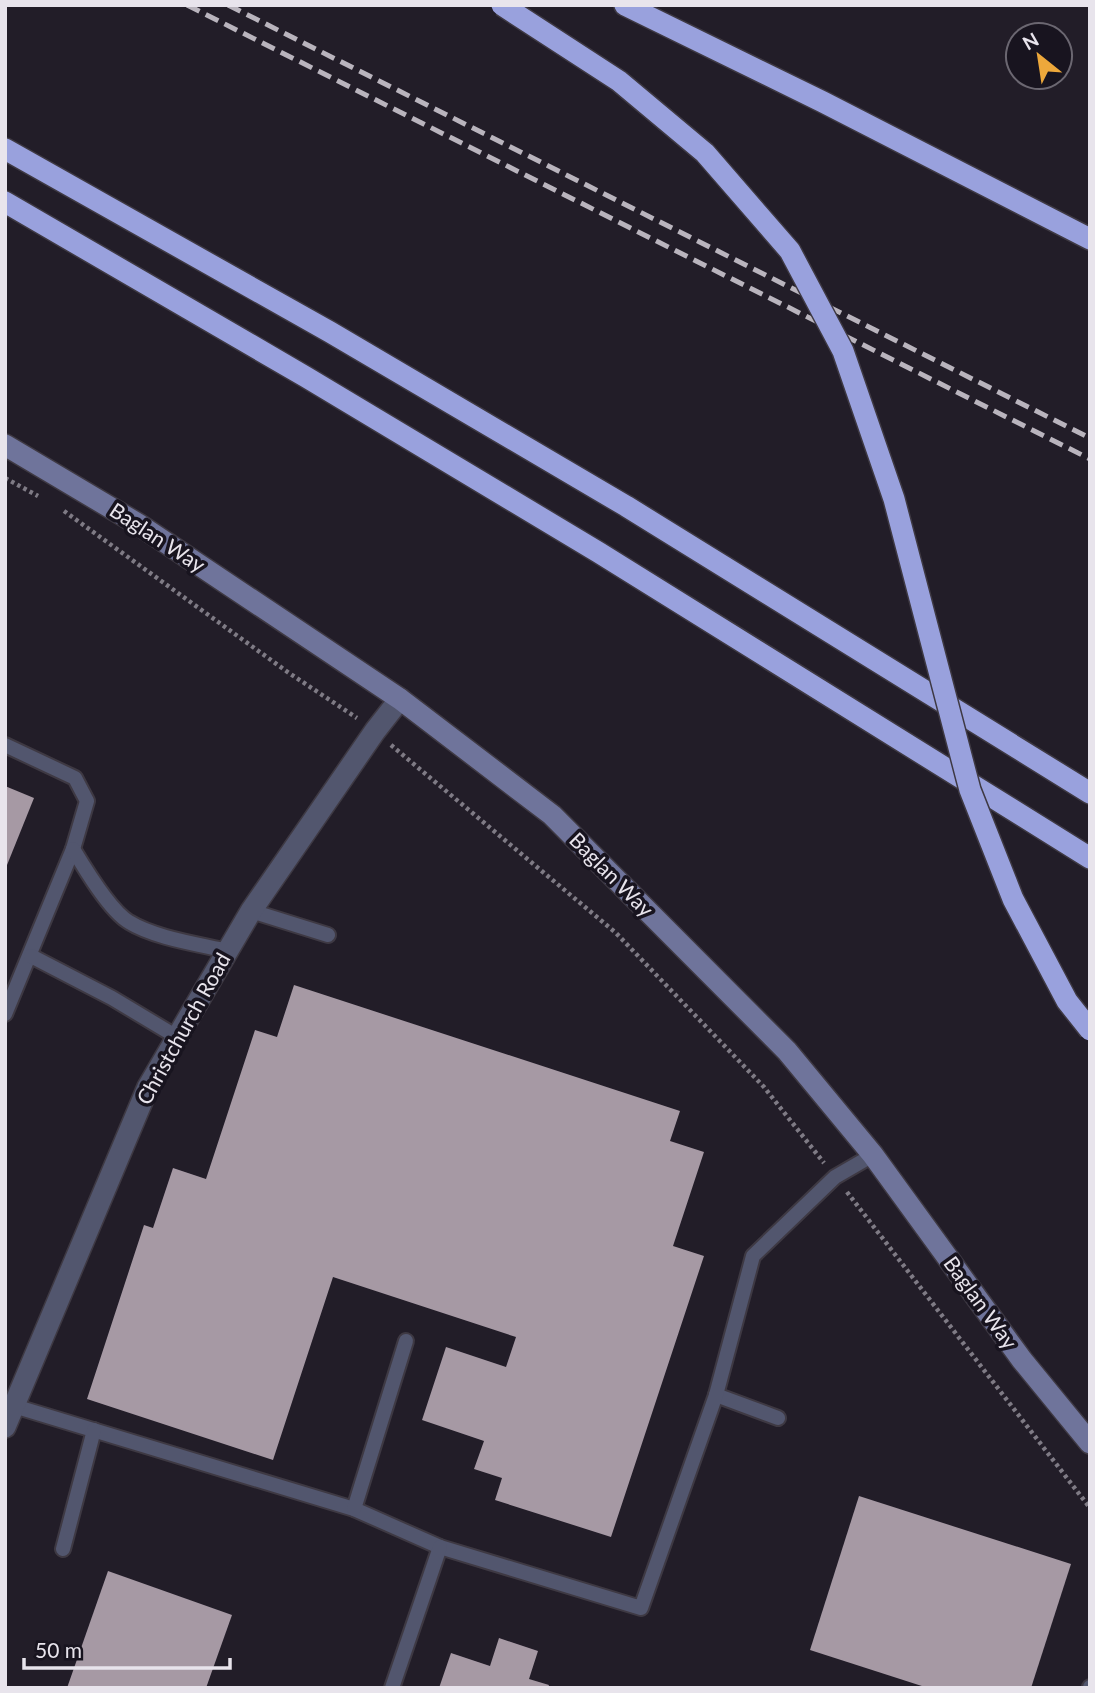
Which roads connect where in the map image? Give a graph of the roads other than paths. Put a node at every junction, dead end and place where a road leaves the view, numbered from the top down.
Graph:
1 (502, 5) edge
2 (625, 5) edge
3 (5, 149) edge
4 (5, 201) edge
5 (1090, 239) edge
6 (5, 445) edge
7 (400, 699) junction
8 (5, 745) edge
9 (1090, 793) edge
10 (73, 849) junction
11 (1090, 858) edge
12 (251, 911) junction
13 (328, 935) dead end
14 (228, 951) junction
15 (30, 956) junction
16 (5, 1014) edge
17 (1090, 1030) edge
18 (177, 1037) junction
19 (873, 1155) junction
20 (406, 1341) dead end
21 (716, 1395) junction
22 (14, 1406) junction
23 (778, 1418) dead end
24 (5, 1427) edge
25 (94, 1430) junction
26 (1090, 1443) edge
27 (354, 1509) junction
28 (440, 1547) junction
29 (63, 1549) dead end
30 (392, 1688) edge

1 - 17 highway, bridge
2 - 5 highway
3 - 9 highway
4 - 11 highway
6 - 7 street, Baglan Way
7 - 12 street, Christchurch Road
7 - 19 street, Baglan Way
8 - 10 lane
10 - 14 lane
10 - 15 lane
12 - 13 lane
12 - 14 street, Christchurch Road
14 - 18 street, Christchurch Road
15 - 16 lane
15 - 18 lane
18 - 22 street, Christchurch Road
19 - 21 lane
19 - 26 street, Baglan Way
20 - 27 lane
21 - 23 lane
21 - 28 lane
22 - 24 street, Christchurch Road
22 - 25 lane
25 - 27 lane
25 - 29 lane
27 - 28 lane
28 - 30 lane

